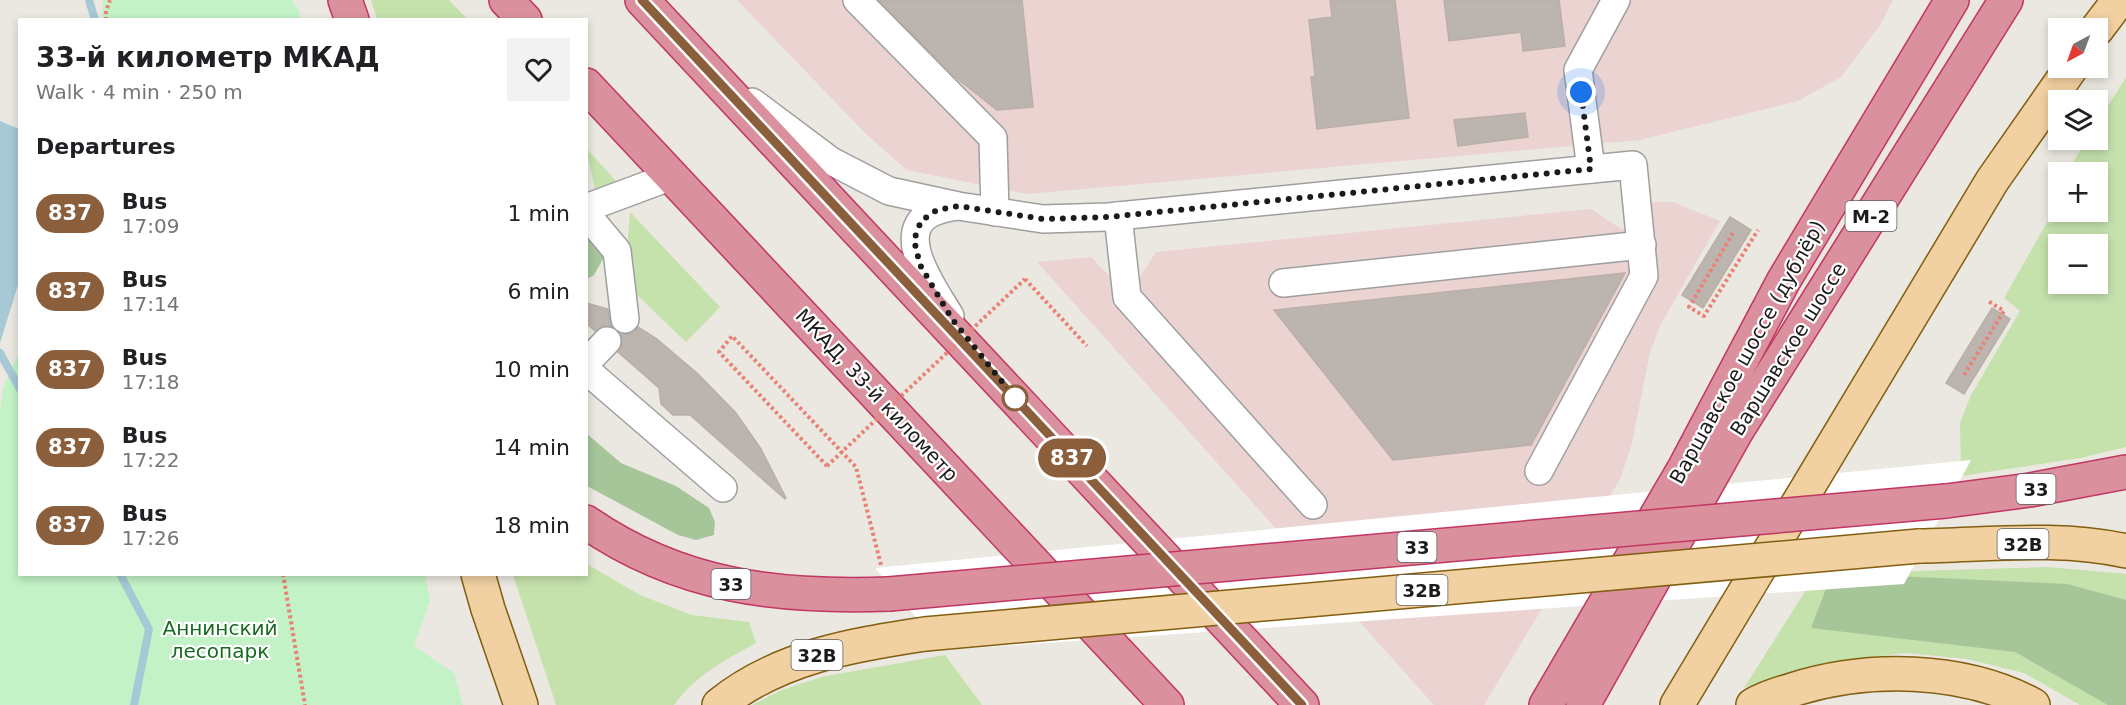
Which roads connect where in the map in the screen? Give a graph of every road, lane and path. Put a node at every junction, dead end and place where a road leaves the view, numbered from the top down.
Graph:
1 (110, 0) edge
2 (345, 0) edge
3 (506, 0) edge
4 (857, 0) edge
5 (1616, 0) edge
6 (1952, 0) edge
7 (2006, 0) edge
8 (2094, 0) edge
9 (2119, 0) edge
10 (645, 3) edge
11 (106, 18) edge
12 (351, 18) edge
13 (523, 18) edge
14 (2084, 18) edge
15 (2105, 18) edge
16 (693, 54) junction
17 (2050, 78) edge
18 (2064, 78) edge
19 (588, 88) edge
20 (1591, 169) junction
21 (672, 177) junction
22 (1992, 181) junction
23 (958, 206) junction
24 (588, 207) edge
25 (995, 212) junction
26 (588, 216) edge
27 (1118, 216) junction
28 (1758, 230) dead end
29 (1734, 233) dead end
30 (1642, 245) junction
31 (1283, 283) dead end
32 (1988, 301) dead end
33 (625, 319) dead end
34 (607, 341) dead end
35 (1087, 346) dead end
36 (588, 361) edge
37 (588, 372) edge
38 (1964, 375) dead end
39 (1007, 389) junction
40 (1539, 471) dead end
41 (2126, 472) edge
42 (723, 488) dead end
43 (1313, 505) dead end
44 (588, 523) edge
45 (2126, 551) edge
46 (283, 576) edge
47 (479, 576) edge
48 (889, 594) junction
49 (305, 705) edge
50 (520, 705) edge
51 (719, 705) edge
52 (1167, 705) edge
53 (1302, 705) edge
54 (1546, 705) edge
55 (1583, 705) edge
56 (1677, 705) edge
57 (1753, 705) edge
58 (2033, 705) edge

1 - 11 path
2 - 12 highway
3 - 13 highway
4 - 25 street
5 - 20 street
6 - 54 highway, Варшавское шоссе (дублёр)
7 - 55 highway, Варшавское шоссе / М-2
8 - 14 main road
9 - 15 main road
10 - 16 highway
16 - 23 street
16 - 39 highway
17 - 22 main road
18 - 22 main road
19 - 21 highway, МКАД, 33-й километр
20 - 27 street
20 - 30 street
21 - 24 street
21 - 52 highway, МКАД, 33-й километр
22 - 56 main road
23 - 25 street
23 - 39 street
25 - 27 street
26 - 33 street
27 - 43 street
28 - 29 path
30 - 31 street
30 - 40 street
32 - 38 path
34 - 36 street
35 - 48 path, bridge
37 - 42 street
39 - 53 highway
41 - 48 highway, 33, bridge
44 - 48 highway, 33
45 - 51 main road, 32B, bridge
46 - 49 path
47 - 50 main road
57 - 58 main road

